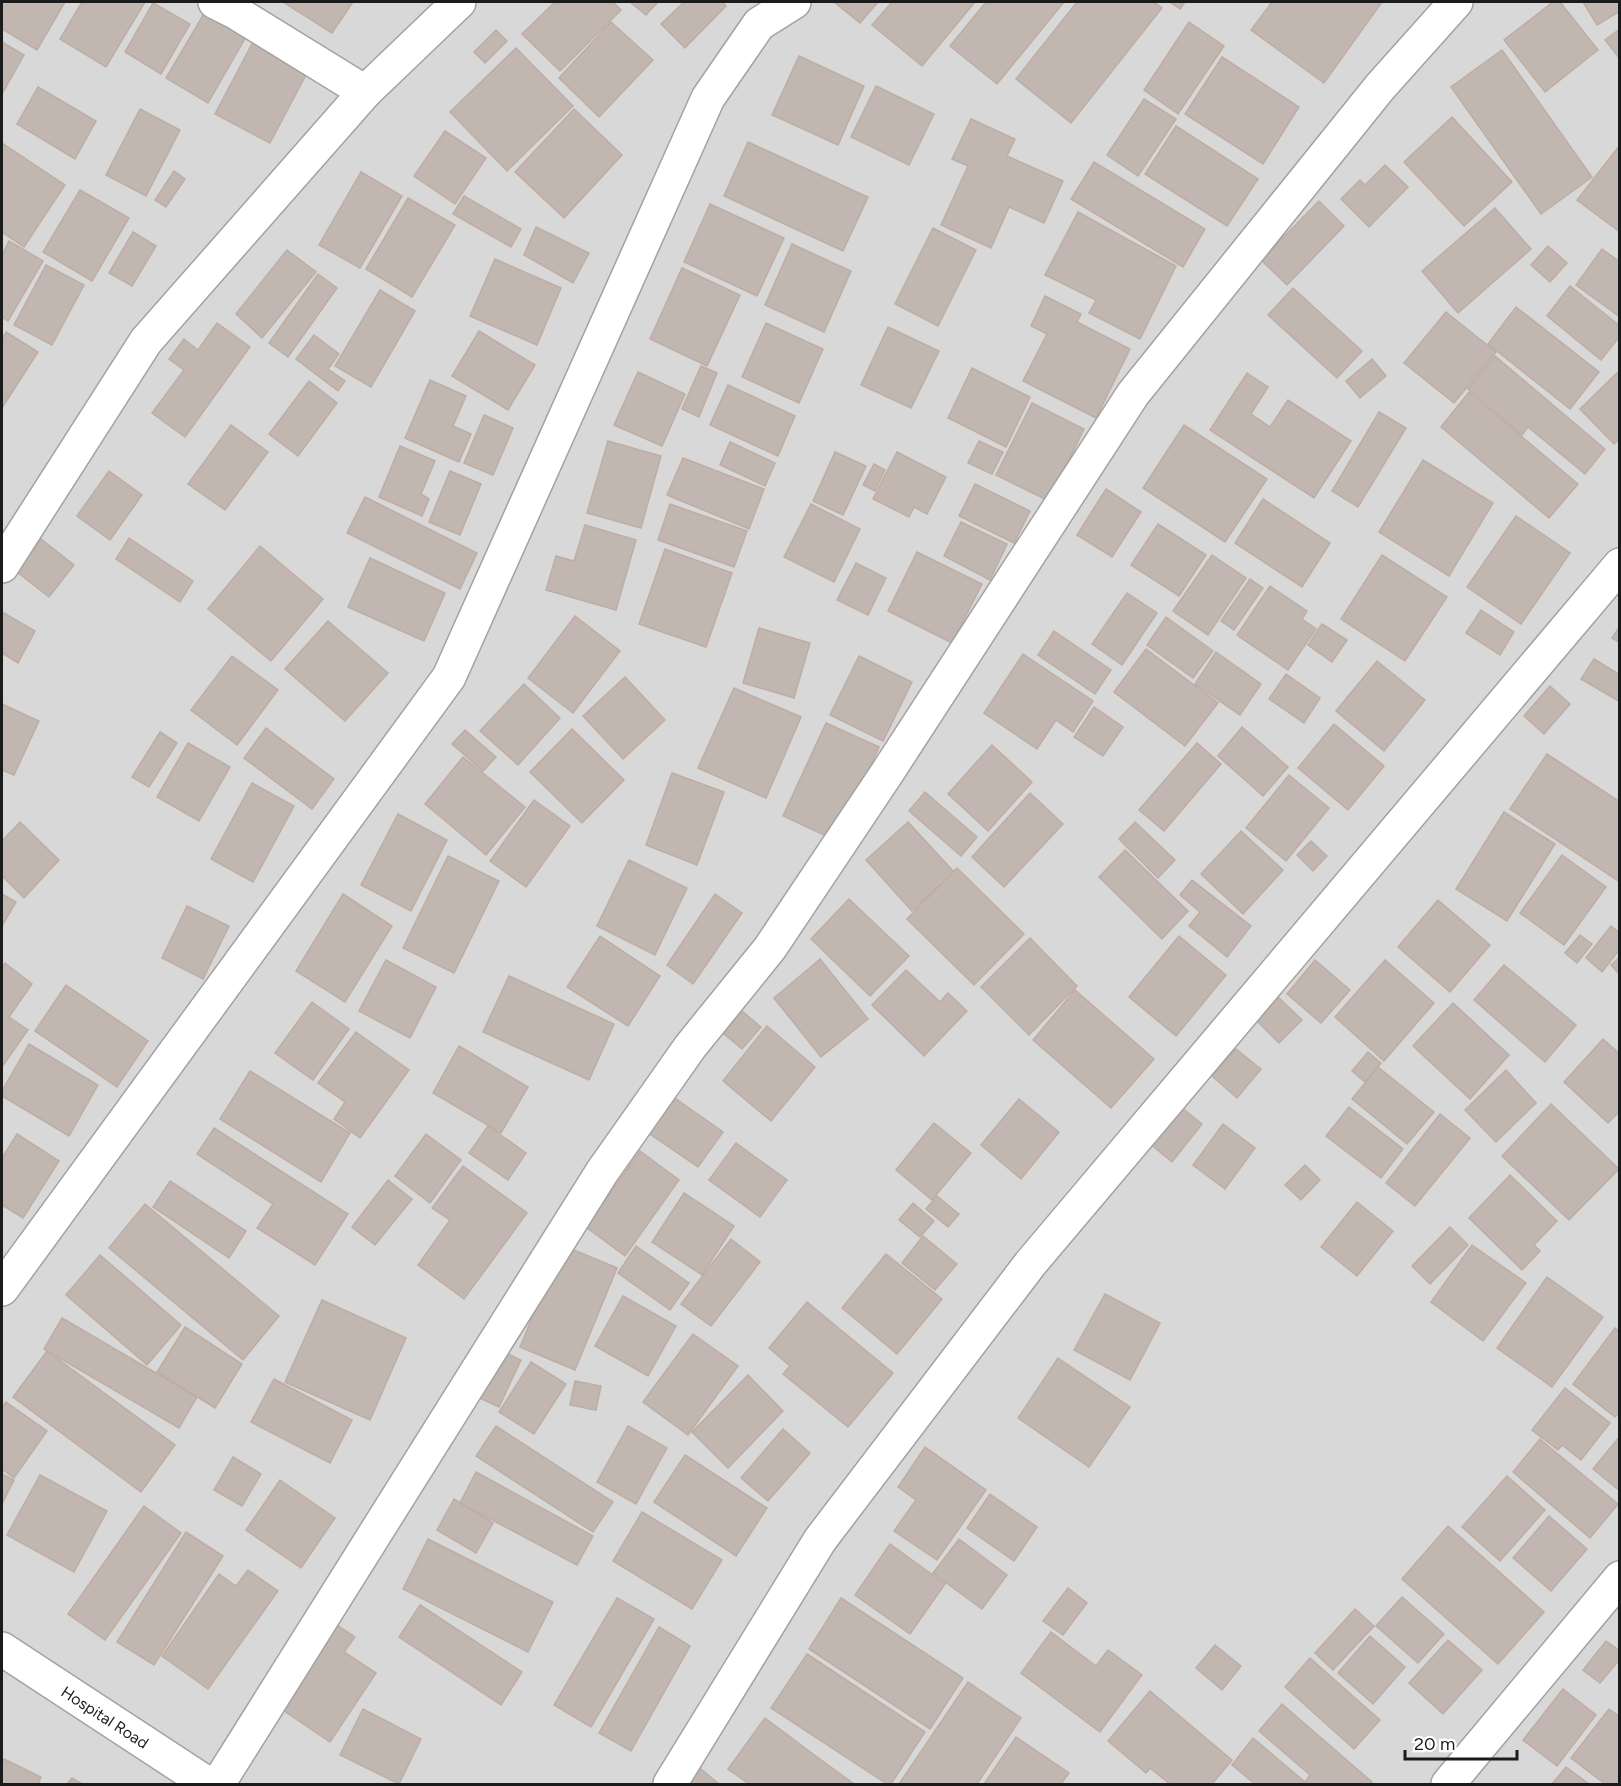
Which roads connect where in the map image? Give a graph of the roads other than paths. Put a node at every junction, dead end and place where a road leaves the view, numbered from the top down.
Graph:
1 (459, 2) edge
2 (795, 2) edge
3 (1455, 2) edge
4 (231, 5) edge
5 (365, 92) junction
6 (1620, 565) edge
7 (2, 566) edge
8 (2, 1289) edge
9 (1620, 1578) edge
10 (2, 1649) edge
11 (208, 1785) edge
12 (218, 1785) edge
13 (670, 1785) edge
14 (1448, 1785) edge

1 - 5 street
2 - 8 street
3 - 12 street
4 - 5 street
5 - 7 street
6 - 13 street
9 - 14 street
10 - 11 street, Hospital Road

